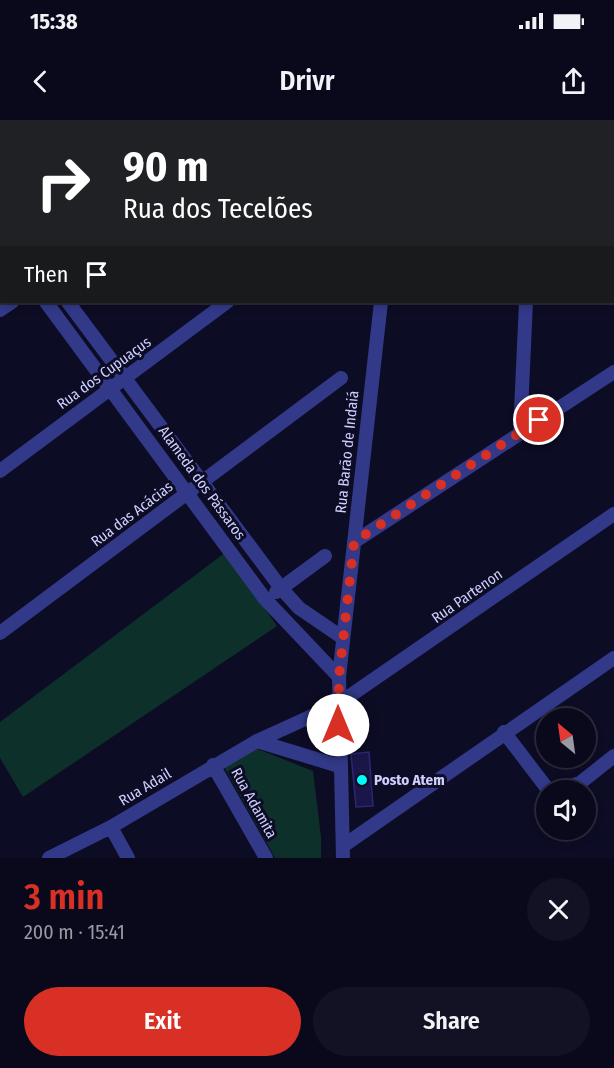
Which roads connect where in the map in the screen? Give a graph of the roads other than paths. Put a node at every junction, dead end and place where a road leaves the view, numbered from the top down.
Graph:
1 (47, 303) edge
2 (69, 303) edge
3 (226, 303) edge
4 (381, 303) edge
5 (526, 303) edge
6 (614, 372) edge
7 (126, 378) junction
8 (341, 378) dead end
9 (111, 389) junction
10 (520, 433) junction
11 (0, 471) edge
12 (204, 481) junction
13 (189, 492) junction
14 (614, 514) edge
15 (354, 542) junction
16 (325, 556) dead end
17 (281, 588) junction
18 (265, 599) junction
19 (0, 633) edge
20 (343, 638) junction
21 (614, 658) edge
22 (339, 677) junction
23 (338, 704) junction
24 (504, 732) junction
25 (257, 741) junction
26 (614, 756) edge
27 (213, 765) junction
28 (339, 766) junction
29 (541, 780) edge
30 (584, 780) edge
31 (111, 827) junction
32 (343, 852) edge
33 (49, 858) edge
34 (128, 858) edge
35 (266, 858) edge

1 - 9 street, Alameda dos Pássaros
2 - 7 street, Alameda dos Pássaros
3 - 7 street, Rua dos Cupuaçus
4 - 15 street, Rua Barão de Indaiá
5 - 10 street
6 - 10 street
7 - 9 street, Rua dos Cupuaçus
7 - 12 street, Alameda dos Pássaros
8 - 12 street, Rua das Acácias
9 - 11 street, Rua dos Cupuaçus
9 - 13 street, Alameda dos Pássaros
10 - 15 street
12 - 13 street, Rua das Acácias
12 - 17 street, Alameda dos Pássaros
13 - 18 street, Alameda dos Pássaros
13 - 19 street, Rua das Acácias
14 - 23 street, Rua Partenon
15 - 20 street, Rua Barão de Indaiá
16 - 17 street
17 - 18 street
17 - 20 street, Alameda dos Pássaros
18 - 22 street, Alameda dos Pássaros
20 - 22 street, Rua Barão de Indaiá
21 - 24 street
22 - 23 street, Rua Barão de Indaiá
23 - 25 street, Rua Adail
23 - 28 street, Rua Barão de Indaiá
24 - 29 street
24 - 32 street
25 - 27 street, Rua Adail
25 - 28 street
26 - 30 street
27 - 31 street, Rua Adail
27 - 35 street, Rua Adamita
28 - 32 street, Rua Barão de Indaiá
31 - 33 street, Rua Adail
31 - 34 street

